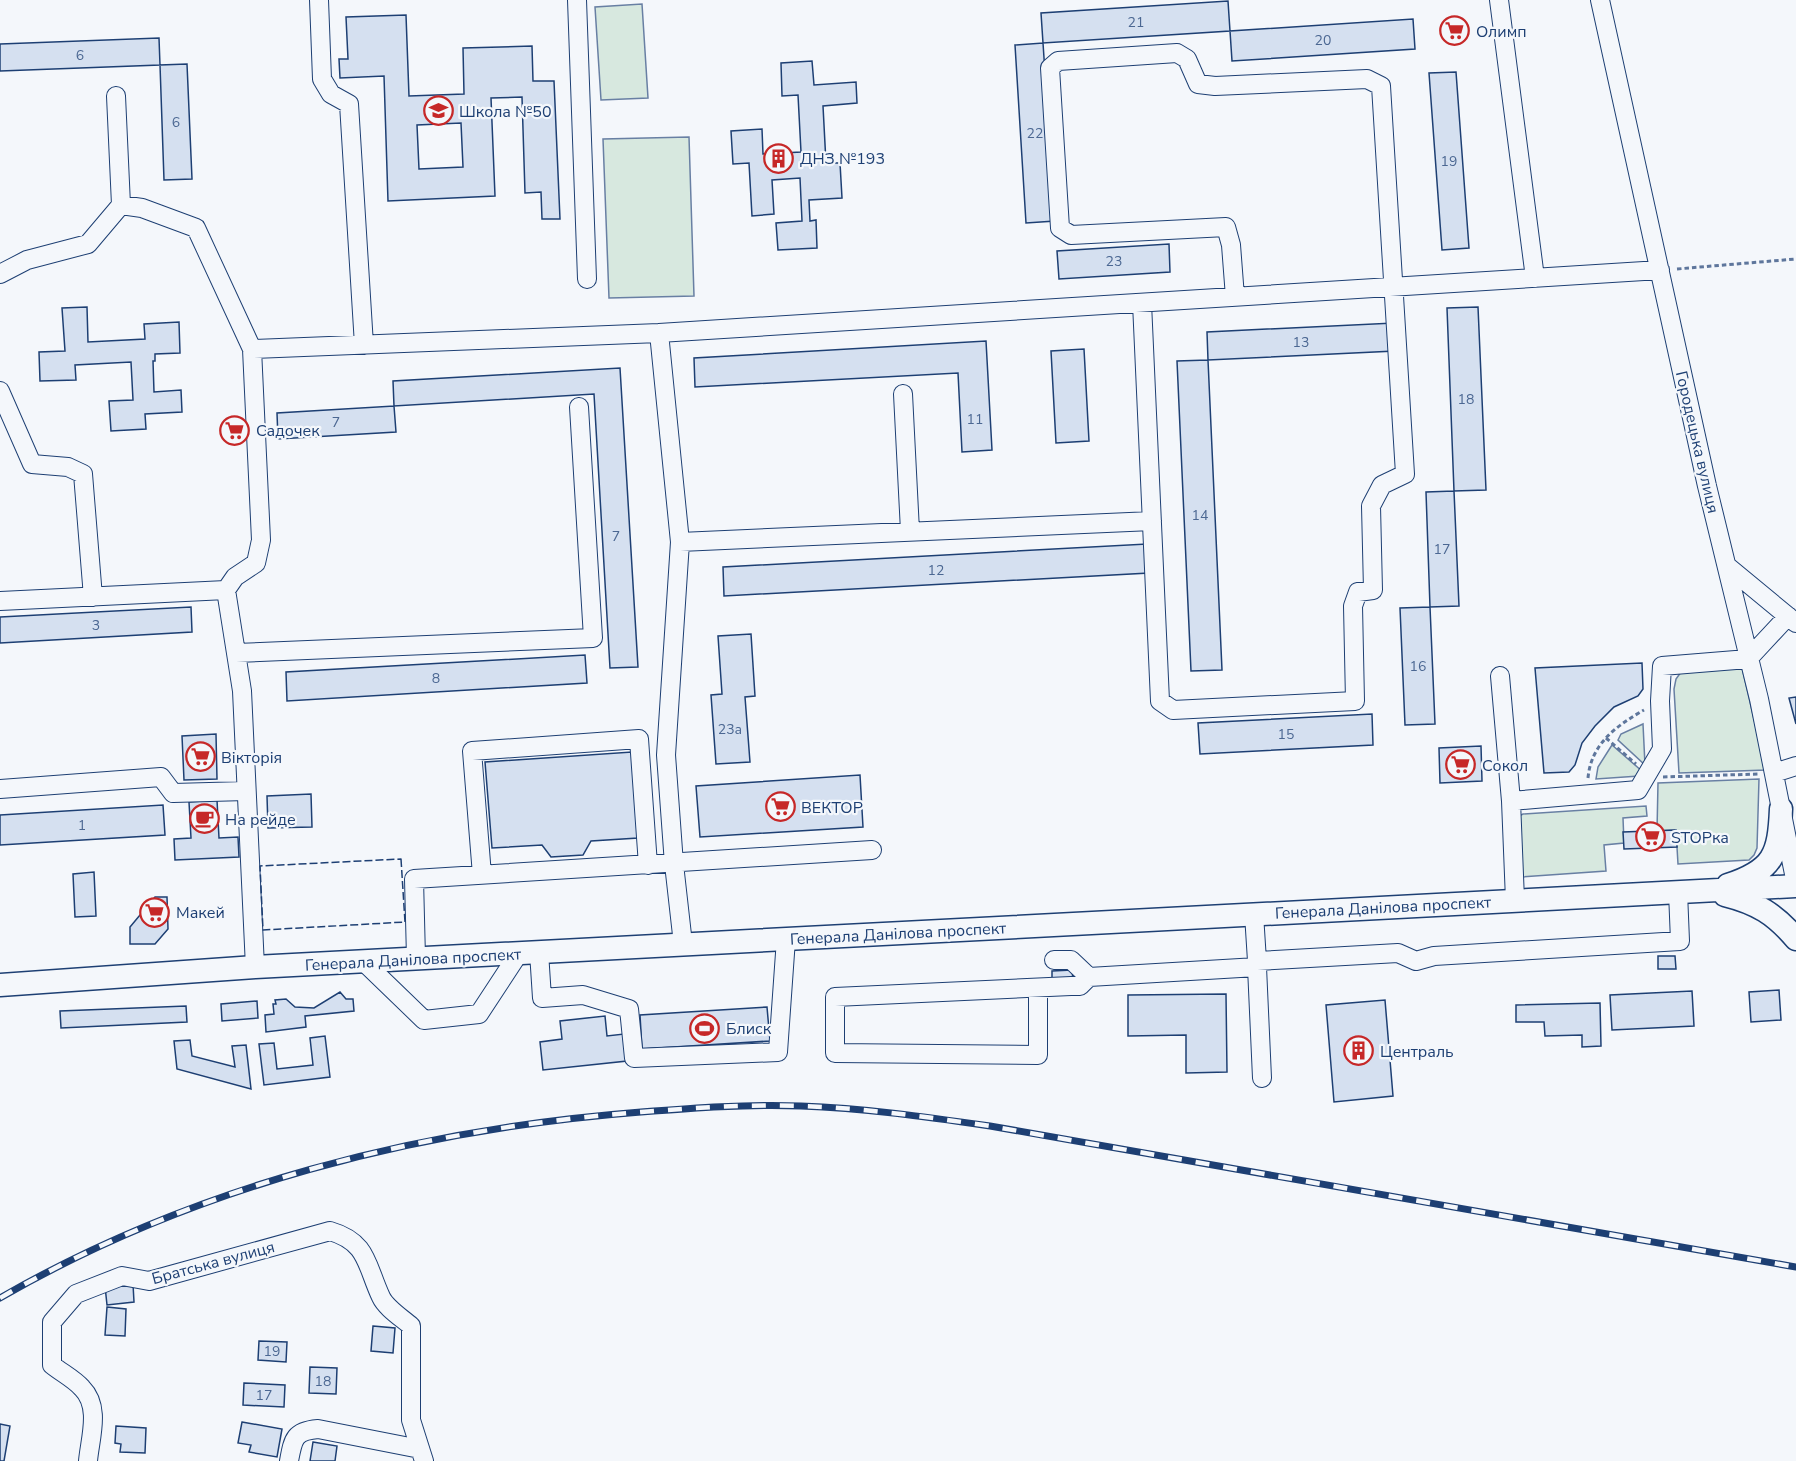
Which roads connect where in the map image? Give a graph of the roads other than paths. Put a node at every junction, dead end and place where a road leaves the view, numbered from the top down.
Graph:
1 (319, 0) edge
2 (577, 0) edge
3 (1499, 0) edge
4 (1600, 0) edge
5 (116, 96) dead end
6 (121, 205) junction
7 (1660, 270) junction
8 (0, 274) edge
9 (1535, 278) junction
10 (587, 279) dead end
11 (1395, 287) junction
12 (1235, 297) junction
13 (1142, 303) junction
14 (659, 333) junction
15 (364, 345) junction
16 (252, 349) junction
17 (0, 391) edge
18 (903, 394) dead end
19 (579, 407) dead end
20 (1152, 521) junction
21 (910, 531) junction
22 (680, 542) junction
23 (1727, 567) junction
24 (226, 590) junction
25 (93, 597) junction
26 (0, 601) edge
27 (1792, 620) edge
28 (236, 653) junction
29 (1748, 659) junction
30 (1500, 676) dead end
31 (1796, 766) edge
32 (1774, 774) junction
33 (0, 789) edge
34 (246, 791) junction
35 (1510, 801) junction
36 (1781, 808) junction
37 (1796, 841) edge
38 (872, 850) dead end
39 (674, 864) junction
40 (648, 865) junction
41 (482, 875) junction
42 (1796, 885) edge
43 (1709, 890) junction
44 (1678, 892) junction
45 (1515, 900) junction
46 (1254, 914) junction
47 (786, 939) junction
48 (1796, 939) edge
49 (683, 944) junction
50 (529, 953) junction
51 (416, 958) junction
52 (1054, 960) dead end
53 (363, 961) junction
54 (1257, 964) junction
55 (255, 967) junction
56 (1089, 977) junction
57 (0, 985) edge
58 (1038, 988) junction
59 (1262, 1078) dead end
60 (422, 1455) edge
61 (87, 1461) edge
62 (289, 1461) edge

1 - 15 street
2 - 10 street
3 - 9 street
4 - 7 street, Городецька вулиця
5 - 6 street
6 - 8 street
6 - 16 street
7 - 9 street
7 - 23 street, Городецька вулиця
9 - 11 street
11 - 12 street
11 - 12 street
11 - 20 street
12 - 13 street
13 - 14 street
13 - 20 street
14 - 15 street
14 - 22 street
15 - 16 street
16 - 24 street
17 - 25 street
18 - 21 street
19 - 28 street
20 - 21 street
21 - 22 street
22 - 39 street
23 - 27 street
23 - 29 street, Городецька вулиця
24 - 25 street
24 - 28 street
25 - 26 street
27 - 29 street
28 - 34 street
29 - 32 street, Городецька вулиця
29 - 35 street
30 - 35 street
31 - 32 street
32 - 36 street, Городецька вулиця
33 - 34 street
34 - 55 street
35 - 45 street
36 - 37 main road
36 - 42 street, Городецька вулиця
36 - 43 main road
38 - 39 street
39 - 40 street
39 - 49 street
40 - 41 street
40 - 41 street
41 - 51 street
42 - 43 main road, Генерала Данілова проспект
43 - 44 main road, Генерала Данілова проспект
43 - 48 main road
44 - 45 main road, Генерала Данілова проспект
44 - 54 street
45 - 46 main road, Генерала Данілова проспект
46 - 47 main road, Генерала Данілова проспект
46 - 54 street
47 - 49 main road, Генерала Данілова проспект
47 - 50 street
49 - 50 main road, Генерала Данілова проспект
50 - 51 main road, Генерала Данілова проспект
50 - 53 street
51 - 53 main road, Генерала Данілова проспект
52 - 56 street
53 - 55 main road, Генерала Данілова проспект
54 - 56 street
54 - 59 street
55 - 57 main road, Генерала Данілова проспект
56 - 58 street
58 - 58 street
60 - 61 street, Братська вулиця
60 - 62 street

